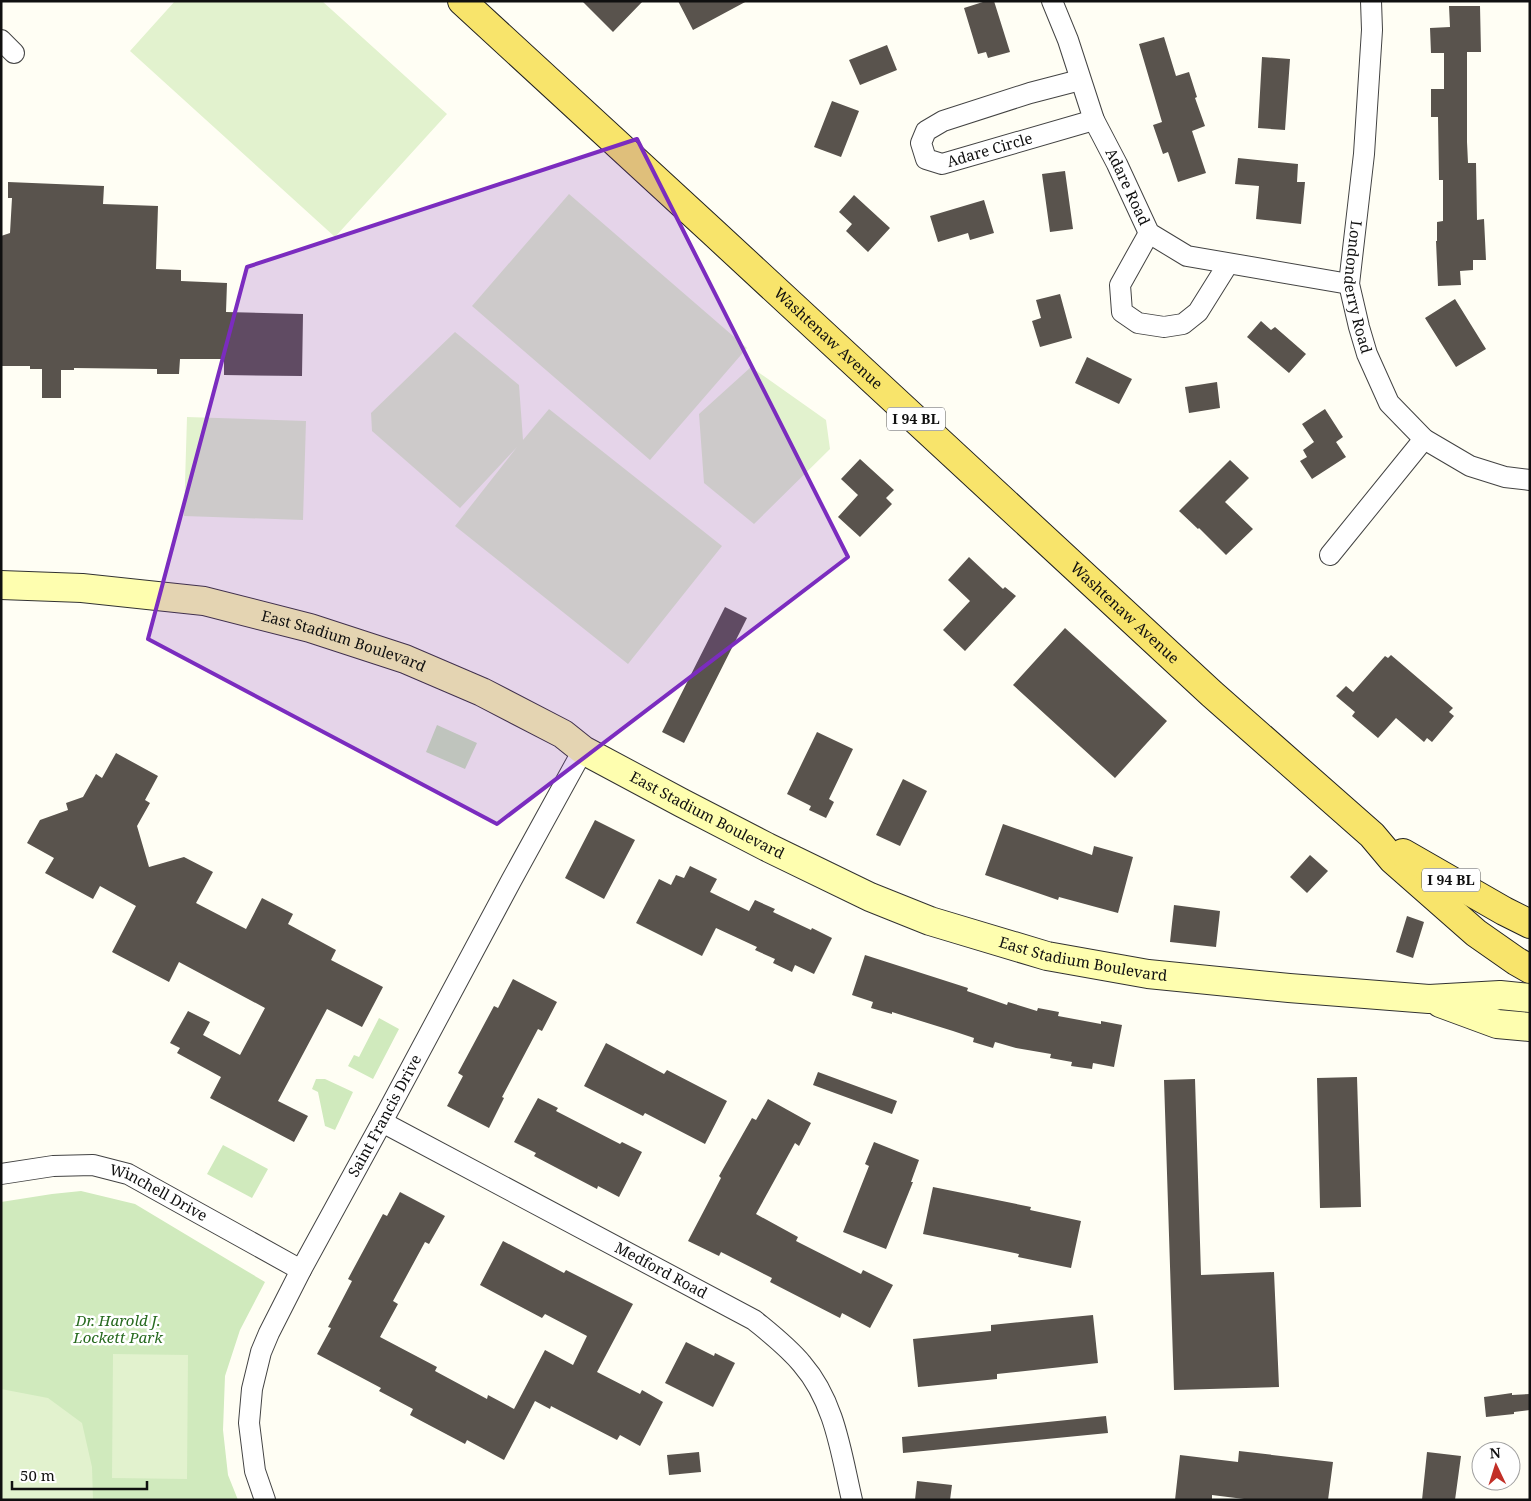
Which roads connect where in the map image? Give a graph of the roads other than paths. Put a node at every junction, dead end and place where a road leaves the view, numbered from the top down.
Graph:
1 (462, 1) edge
2 (1052, 1) edge
3 (1371, 1) edge
4 (1080, 80) junction
5 (1094, 120) junction
6 (1149, 233) junction
7 (1228, 264) junction
8 (1349, 284) junction
9 (1424, 439) junction
10 (1530, 480) edge
11 (1330, 555) dead end
12 (1, 585) edge
13 (583, 750) junction
14 (1372, 835) junction
15 (1530, 924) edge
16 (1530, 969) edge
17 (1530, 998) edge
18 (1429, 999) junction
19 (1530, 1027) edge
20 (382, 1122) junction
21 (1, 1174) edge
22 (301, 1270) junction
23 (265, 1500) edge
24 (852, 1500) edge

1 - 14 main road, Washtenaw Avenue / I 94 BL
2 - 4 street, Adare Road
3 - 8 street, Londonderry Road
4 - 5 street, Adare Road
4 - 5 street, Adare Circle
5 - 6 street, Adare Road
6 - 7 street, Adare Road
6 - 7 street
7 - 8 street, Adare Road
8 - 9 street, Londonderry Road
9 - 10 street, Londonderry Road
9 - 11 street
12 - 13 main road, East Stadium Boulevard
13 - 18 main road, East Stadium Boulevard
13 - 20 street, Saint Francis Drive
14 - 15 main road, Washtenaw Avenue / I 94 BL
14 - 16 main road, Washtenaw Avenue / I 94 BL
17 - 18 main road, East Stadium Boulevard
18 - 19 main road, East Stadium Boulevard
20 - 22 street, Saint Francis Drive
20 - 24 street, Medford Road
21 - 22 street, Winchell Drive
22 - 23 street, Saint Francis Drive

